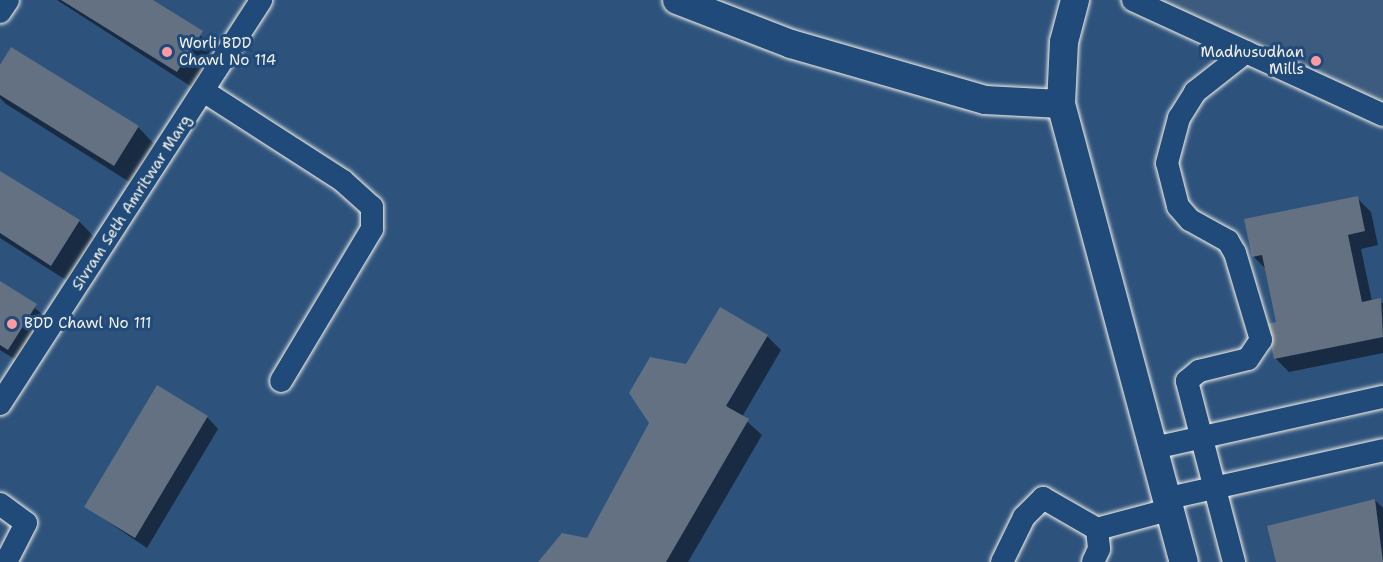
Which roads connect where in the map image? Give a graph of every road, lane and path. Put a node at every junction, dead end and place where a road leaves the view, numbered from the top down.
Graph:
1 (8, 0) edge
2 (261, 0) edge
3 (677, 0) edge
4 (1075, 0) edge
5 (1133, 0) edge
6 (0, 12) edge
7 (1246, 52) junction
8 (205, 92) junction
9 (1061, 104) junction
10 (1383, 115) edge
11 (281, 381) dead end
12 (1383, 397) edge
13 (0, 404) edge
14 (1200, 436) junction
15 (1154, 448) junction
16 (1383, 450) edge
17 (1214, 486) junction
18 (1170, 503) junction
19 (0, 504) edge
20 (1097, 529) junction
21 (6, 562) edge
22 (1002, 562) edge
23 (1093, 562) edge
24 (1184, 562) edge
25 (1234, 562) edge

1 - 6 street
2 - 8 street, Sivram Seth Amritwar Marg
3 - 9 street
4 - 9 street
5 - 7 street
7 - 10 street
7 - 14 street
8 - 11 street
8 - 13 street, Sivram Seth Amritwar Marg
9 - 15 street
12 - 14 street
14 - 15 street
14 - 17 street
15 - 18 street
16 - 17 street
17 - 18 street
17 - 25 street
18 - 20 street
18 - 24 street
19 - 21 street
20 - 22 street
20 - 23 street

